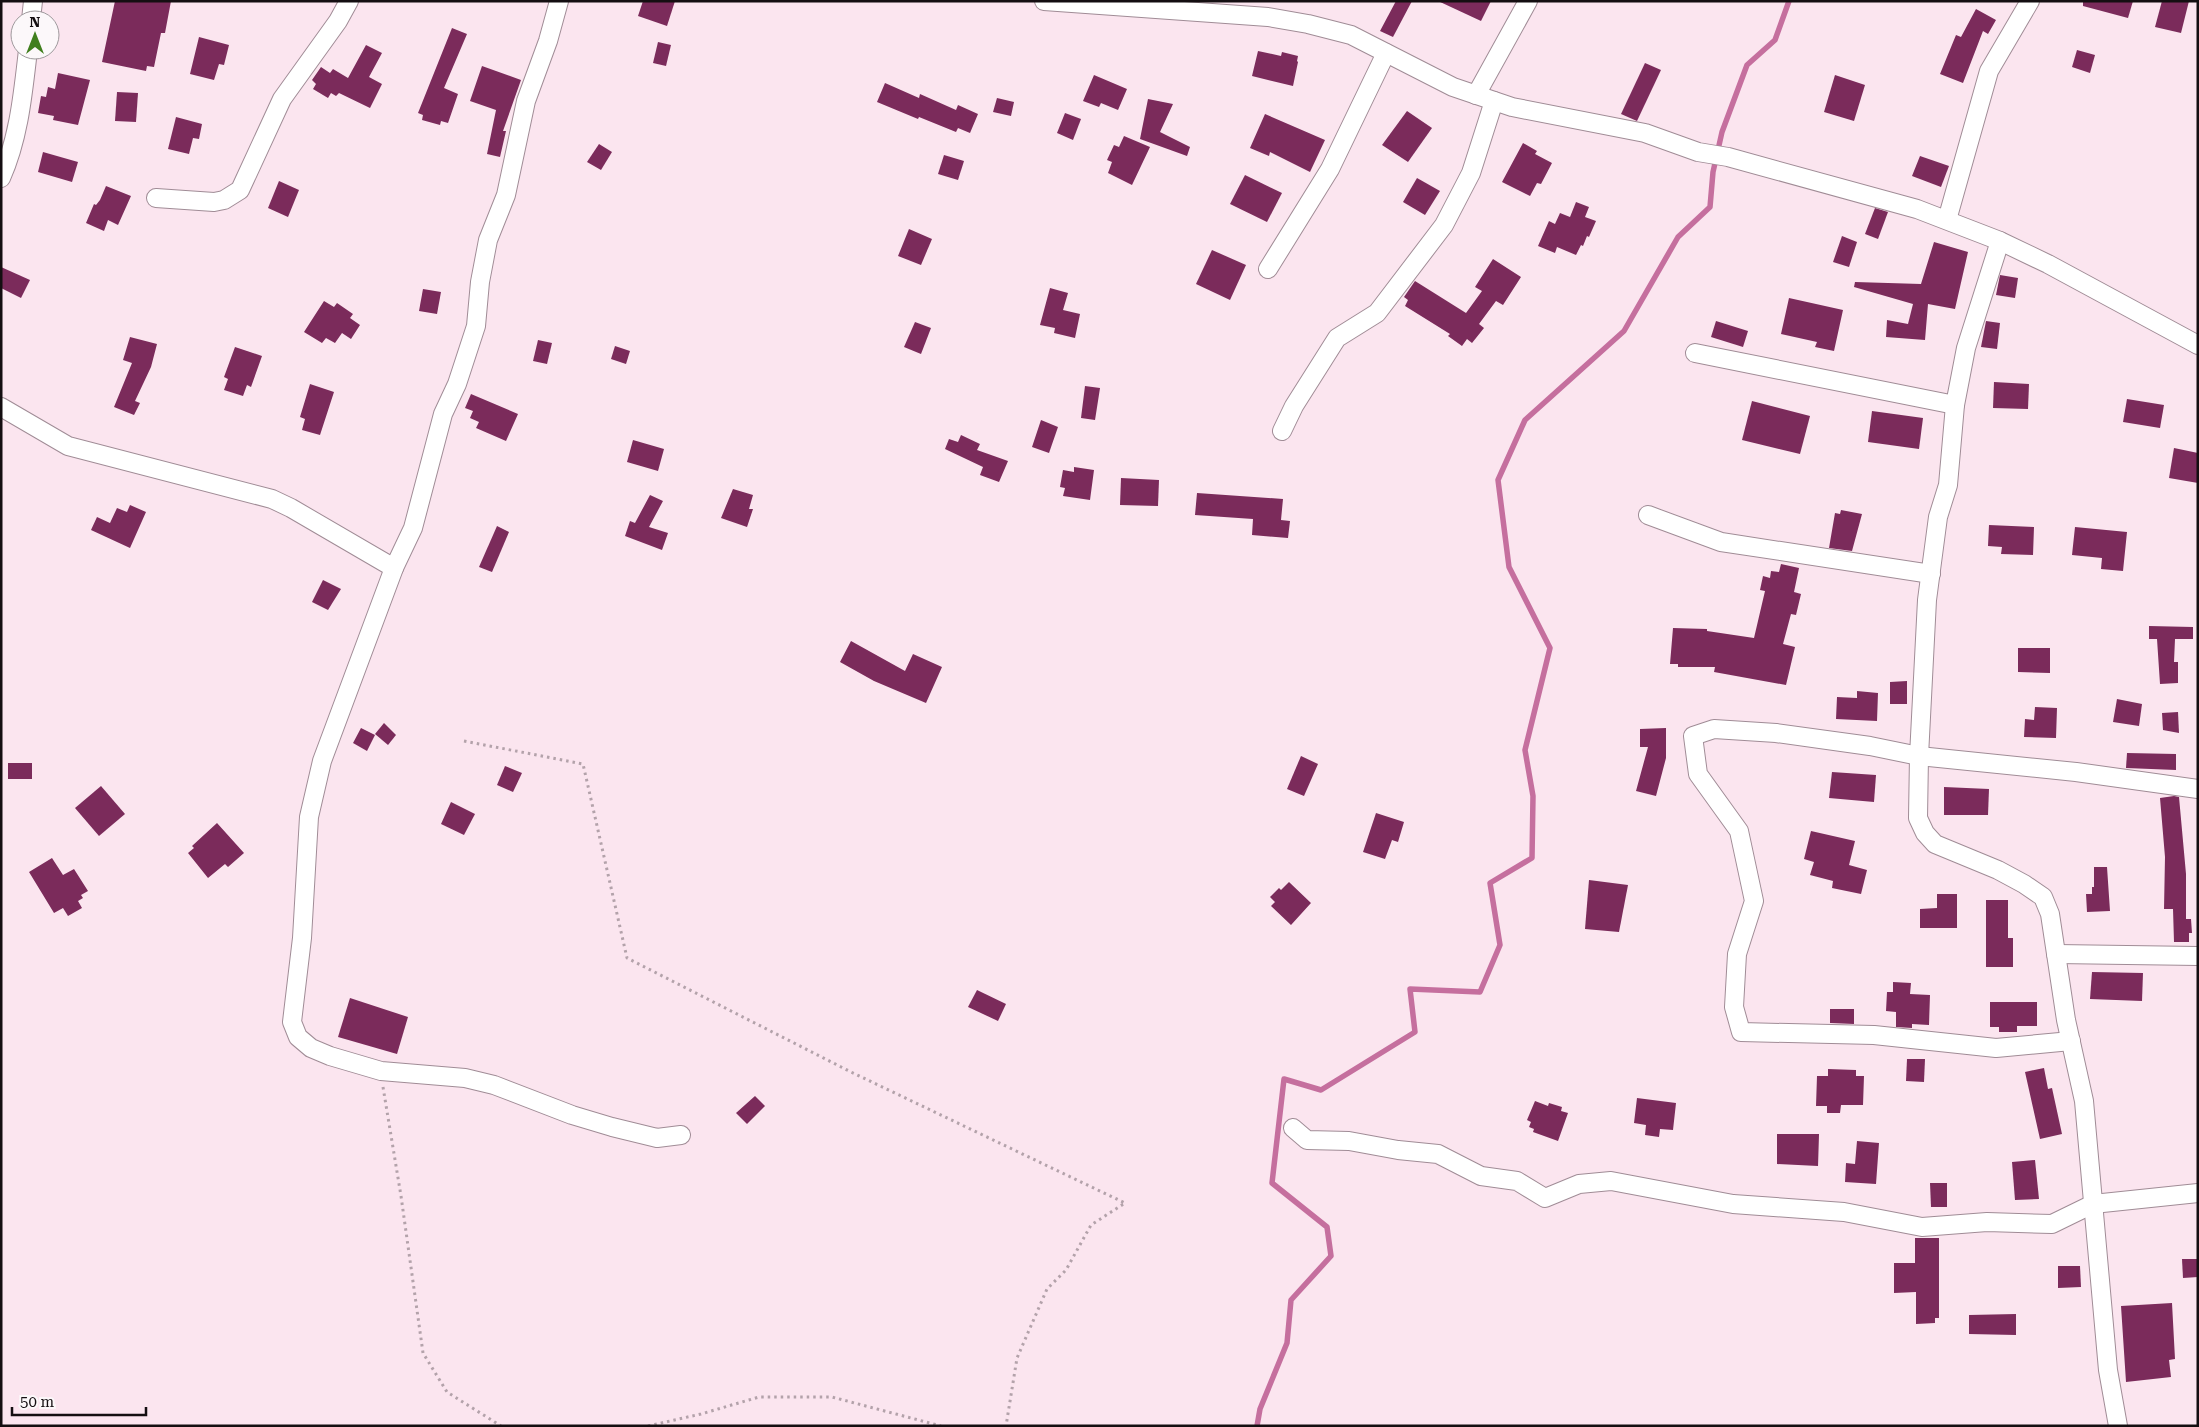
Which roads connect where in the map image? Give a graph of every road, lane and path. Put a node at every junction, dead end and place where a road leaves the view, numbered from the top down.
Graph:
1 (349, 1) edge
2 (559, 1) edge
3 (1044, 1) edge
4 (1528, 1) edge
5 (2030, 1) edge
6 (1386, 53) junction
7 (27, 60) edge
8 (1476, 95) junction
9 (1494, 101) junction
10 (1, 178) edge
11 (156, 198) dead end
12 (1947, 220) junction
13 (2000, 241) junction
14 (1268, 269) dead end
15 (2198, 345) edge
16 (1695, 353) dead end
17 (1955, 405) junction
18 (1, 408) edge
19 (1282, 431) dead end
20 (1648, 515) dead end
21 (394, 568) junction
22 (1931, 574) junction
23 (464, 740) dead end
24 (1918, 756) junction
25 (2198, 789) edge
26 (2056, 954) junction
27 (2198, 956) edge
28 (2071, 1040) junction
29 (381, 1071) junction
30 (1293, 1128) dead end
31 (681, 1135) dead end
32 (2198, 1193) edge
33 (2093, 1204) junction
34 (501, 1426) edge
35 (648, 1426) edge
36 (941, 1426) edge
37 (1006, 1426) edge
38 (2118, 1426) edge

1 - 11 street
2 - 21 street
3 - 6 street
4 - 8 street
5 - 12 street
6 - 8 street
6 - 14 street
7 - 10 street
8 - 9 street
9 - 12 street
9 - 19 street
12 - 13 street
13 - 15 street
13 - 17 street
16 - 17 street
17 - 22 street
18 - 21 street
20 - 22 street
21 - 29 street
22 - 24 street
23 - 37 path
24 - 25 street
24 - 26 street
24 - 28 street
26 - 27 street
26 - 28 street
28 - 33 street
29 - 31 street
29 - 34 path
30 - 33 street
32 - 33 street
33 - 38 street
35 - 36 path

